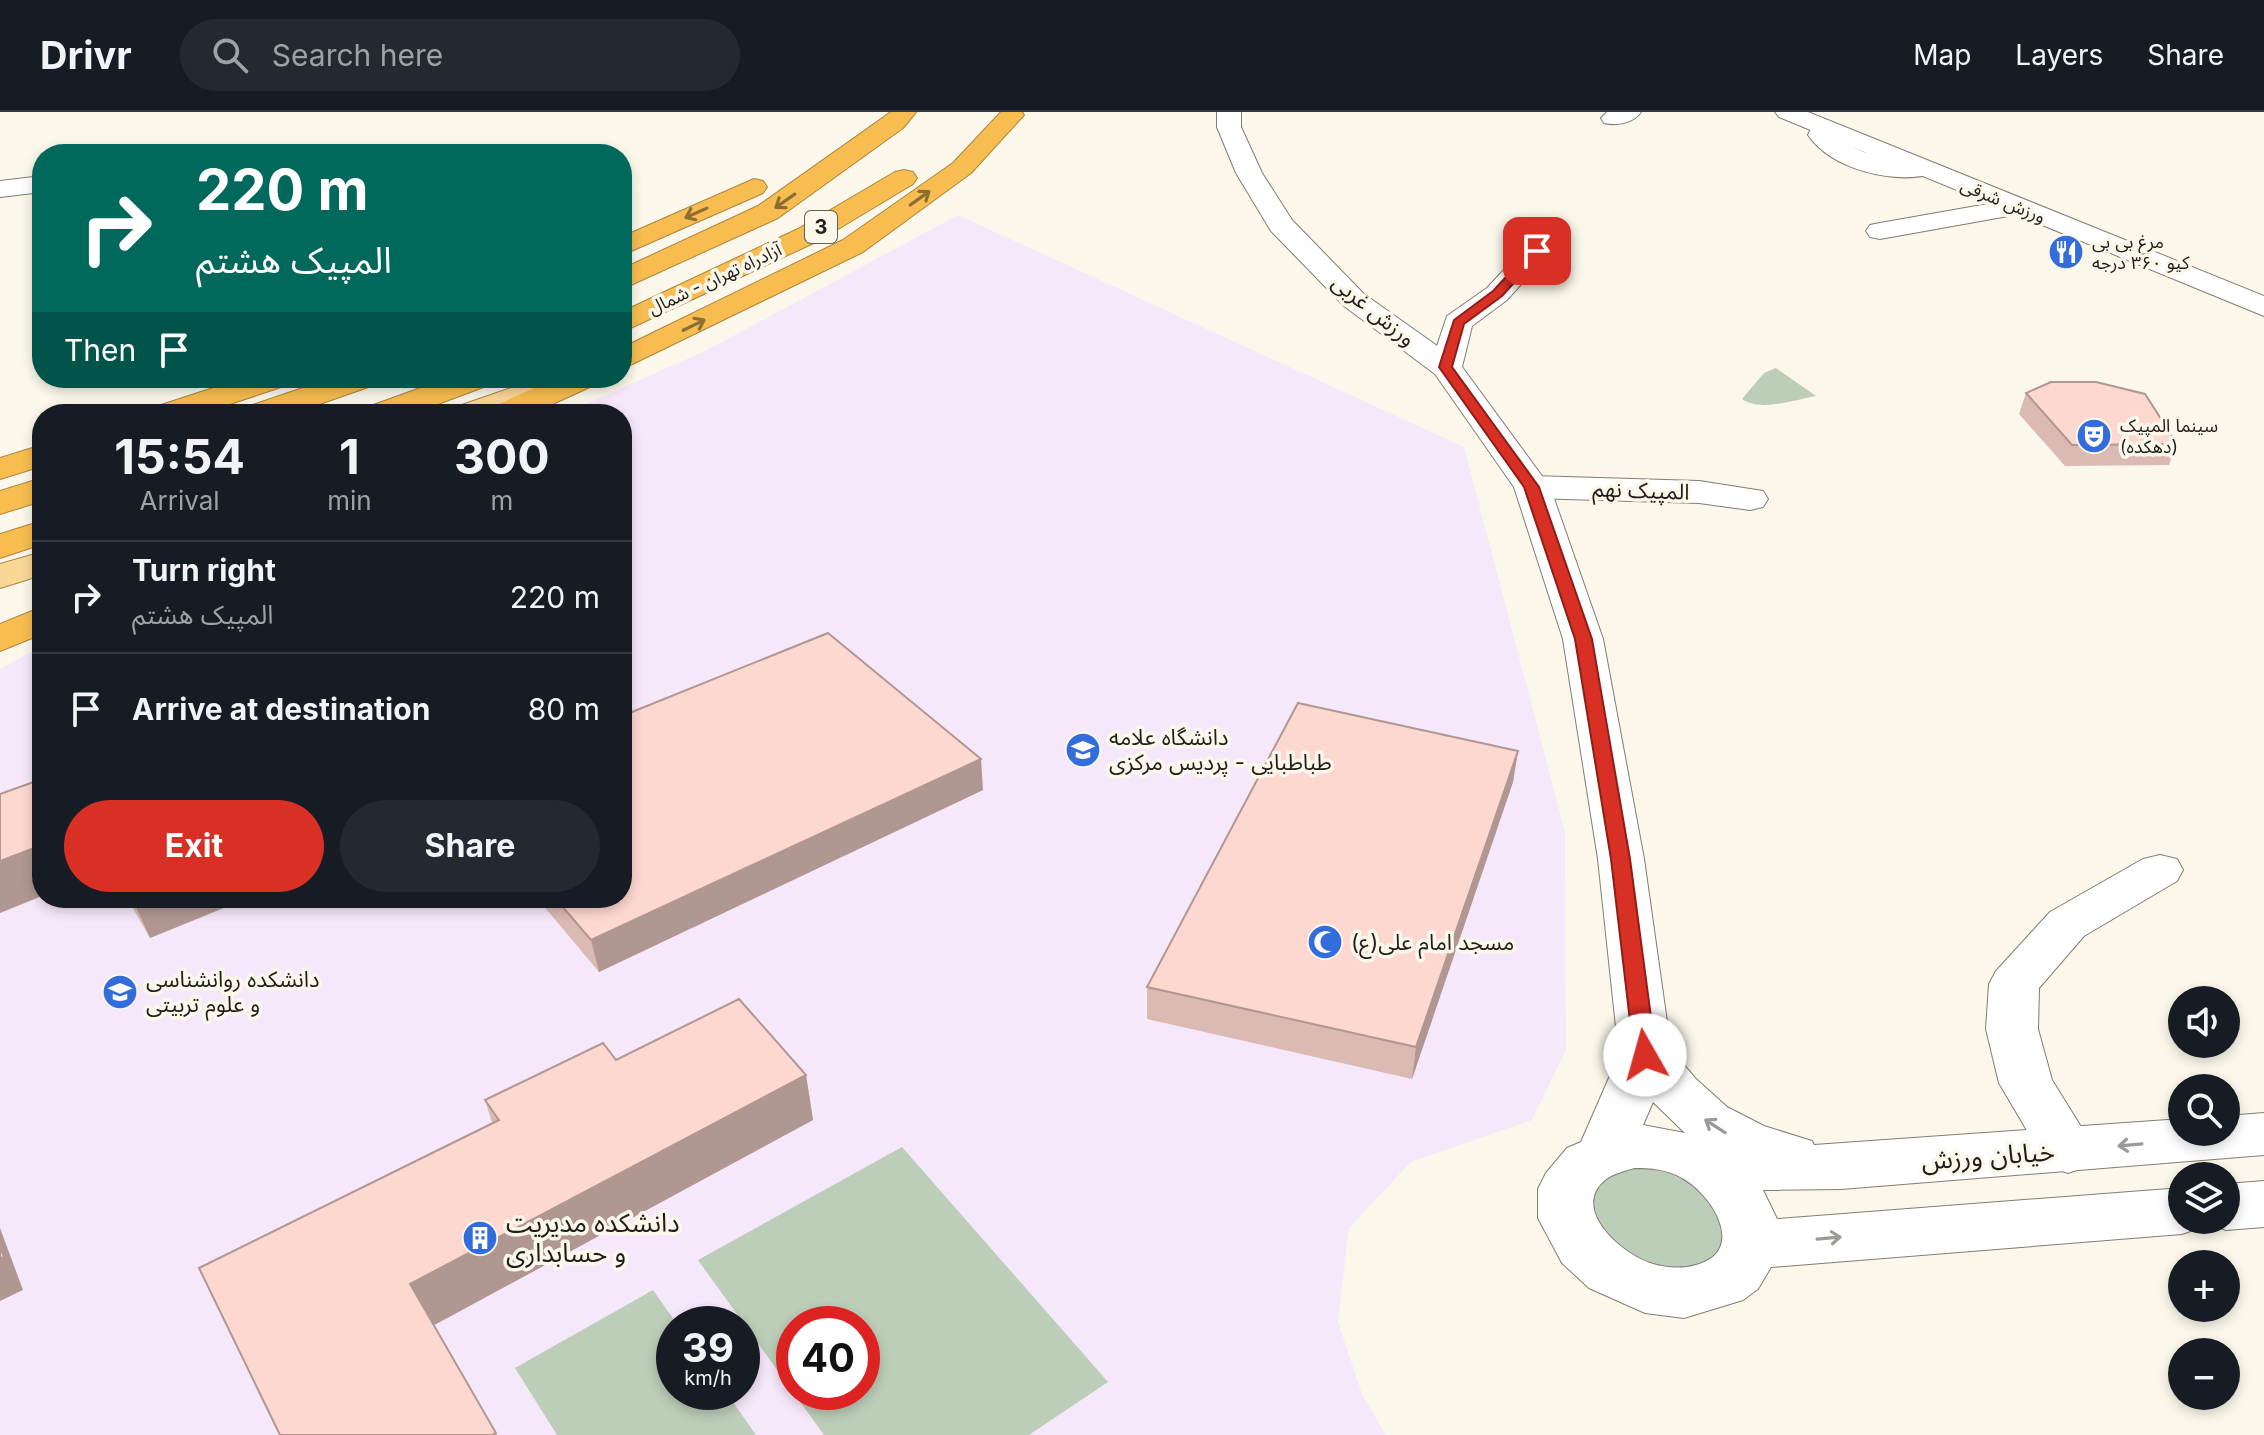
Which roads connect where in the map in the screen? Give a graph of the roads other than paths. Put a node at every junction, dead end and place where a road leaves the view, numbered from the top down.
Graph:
1 (1229, 112) edge
2 (1787, 112) edge
3 (1013, 113) edge
4 (899, 118) edge
5 (1832, 119) edge
6 (32, 185) edge
7 (0, 189) edge
8 (2016, 207) junction
9 (1880, 231) dead end
10 (632, 242) edge
11 (1537, 251) dead end
12 (2237, 268) dead end
13 (632, 276) edge
14 (2264, 307) edge
15 (632, 318) edge
16 (632, 356) edge
17 (1446, 367) junction
18 (246, 388) edge
19 (334, 388) edge
20 (451, 388) edge
21 (542, 388) edge
22 (561, 388) edge
23 (197, 404) edge
24 (288, 404) edge
25 (407, 404) edge
26 (497, 404) edge
27 (526, 404) edge
28 (32, 458) edge
29 (0, 469) edge
30 (1532, 487) junction
31 (32, 492) edge
32 (1750, 499) dead end
33 (0, 503) edge
34 (32, 536) edge
35 (0, 547) edge
36 (32, 566) edge
37 (0, 577) edge
38 (32, 624) edge
39 (0, 639) edge
40 (2160, 870) dead end
41 (1645, 1055) junction
42 (2264, 1134) edge
43 (1605, 1151) junction
44 (2068, 1151) junction
45 (1841, 1167) junction
46 (1712, 1168) junction
47 (2264, 1204) edge
48 (2240, 1206) edge
49 (2168, 1212) edge
50 (1752, 1245) junction

1 - 17 street, ورزش غربی
2 - 5 street, ورزش شرقی
3 - 15 highway, آزادراه تهران - شمال / 3
16 -> 3 highway
4 -> 10 highway
4 -> 13 highway, آزادراه تهران - شمال / 3
5 - 8 street, ورزش شرقی
5 - 12 street
6 - 7 street
8 - 9 street
8 - 14 street, ورزش شرقی
11 - 17 street
17 - 30 street, ورزش غربی
18 - 23 highway
19 - 24 highway
20 - 25 highway
21 - 26 main road
22 - 27 highway
28 - 29 highway
30 - 32 street, المپیک نهم
30 - 41 street, ورزش غربی
31 - 33 highway
34 - 35 highway
36 - 37 main road
38 - 39 highway
40 - 44 street
41 - 43 street, ورزش غربی
45 -> 41 street
42 -> 44 street, خیابان ورزش
43 - 46 street
43 - 50 street
44 - 45 street, خیابان ورزش
45 - 46 street, خیابان ورزش
46 - 50 street
47 - 48 street
50 -> 49 street

